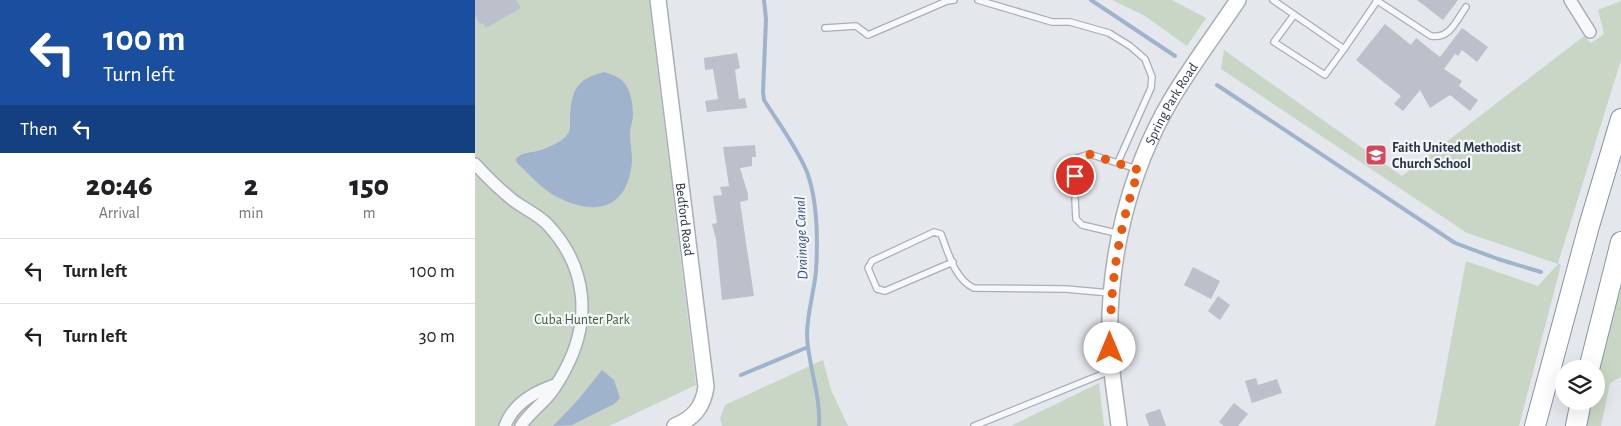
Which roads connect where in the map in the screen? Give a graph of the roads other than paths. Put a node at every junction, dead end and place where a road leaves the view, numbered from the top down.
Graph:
1 (658, 0) edge
2 (954, 0) edge
3 (979, 0) edge
4 (1238, 0) edge
5 (1273, 0) edge
6 (1376, 0) edge
7 (1570, 0) edge
8 (1466, 7) dead end
9 (1294, 15) junction
10 (825, 28) dead end
11 (1590, 32) dead end
12 (1343, 49) junction
13 (1621, 119) edge
14 (1118, 162) junction
15 (475, 164) edge
16 (1139, 170) junction
17 (1075, 188) dead end
18 (1075, 199) dead end
19 (1120, 234) junction
20 (1621, 242) edge
21 (953, 262) junction
22 (1112, 293) junction
23 (1591, 360) edge
24 (1112, 371) junction
25 (555, 385) junction
26 (1579, 410) edge
27 (505, 426) edge
28 (521, 426) edge
29 (675, 426) edge
30 (974, 426) edge
31 (1119, 426) edge
32 (1535, 426) edge
33 (1576, 426) edge

1 - 29 main road, Bedford Road
2 - 10 lane
3 - 14 lane
4 - 16 main road, Spring Park Road
5 - 9 lane
6 - 8 lane
6 - 12 lane
7 - 11 street
9 - 12 lane
9 - 12 lane
13 - 32 highway
14 - 16 lane
14 - 17 lane
15 - 25 street
16 - 19 main road, Spring Park Road
18 - 19 lane
19 - 22 main road, Spring Park Road
20 - 23 highway
21 - 21 lane
21 - 22 lane
22 - 24 main road, Spring Park Road
24 - 30 lane
24 - 31 main road, Spring Park Road
25 - 27 street
25 - 28 street
26 - 33 highway

